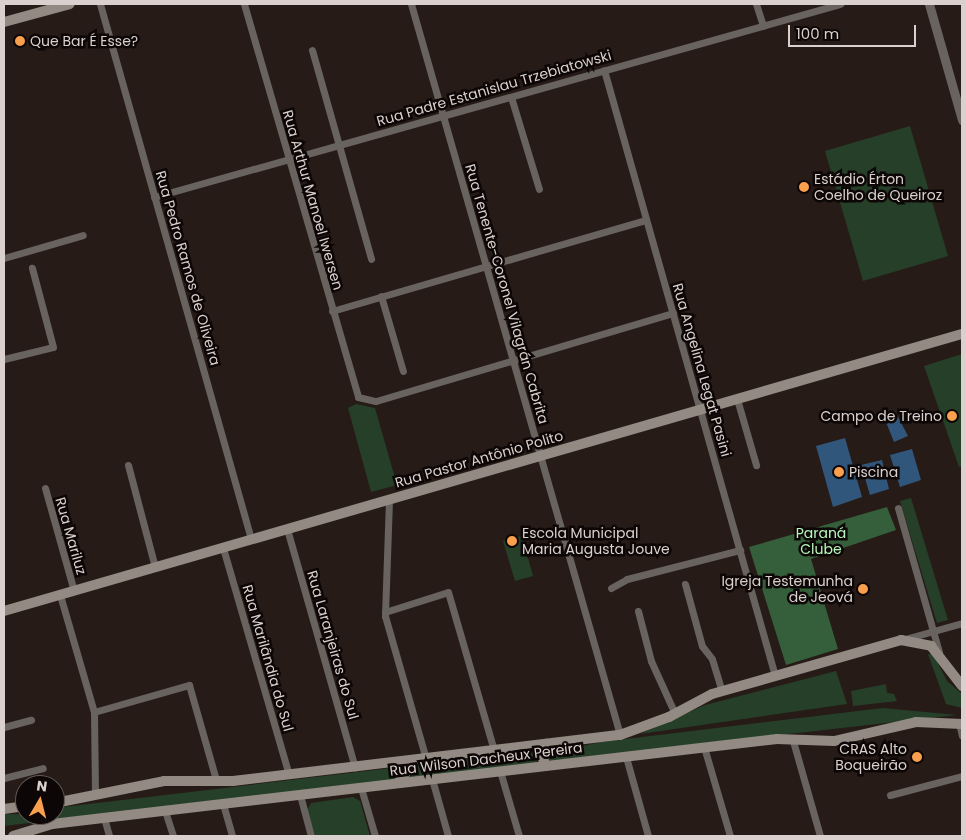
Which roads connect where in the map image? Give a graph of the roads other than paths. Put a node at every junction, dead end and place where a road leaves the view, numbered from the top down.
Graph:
1 (70, 4) edge
2 (100, 4) edge
3 (244, 4) edge
4 (411, 4) edge
5 (756, 4) edge
6 (835, 4) edge
7 (929, 4) edge
8 (4, 22) edge
9 (763, 26) junction
10 (312, 50) dead end
11 (604, 70) junction
12 (511, 96) junction
13 (443, 116) junction
14 (962, 120) edge
15 (339, 145) junction
16 (288, 159) junction
17 (539, 189) dead end
18 (154, 197) junction
19 (646, 220) junction
20 (84, 235) dead end
21 (4, 258) edge
22 (371, 259) dead end
23 (486, 266) junction
24 (32, 268) dead end
25 (381, 296) junction
26 (332, 311) junction
27 (673, 313) junction
28 (962, 334) edge
29 (4, 359) edge
30 (513, 360) junction
31 (403, 370) dead end
32 (737, 399) junction
33 (700, 410) junction
34 (540, 456) junction
35 (128, 465) dead end
36 (756, 466) dead end
37 (44, 488) dead end
38 (389, 500) junction
39 (898, 508) dead end
40 (287, 529) junction
41 (251, 540) junction
42 (223, 548) junction
43 (740, 550) junction
44 (156, 567) junction
45 (686, 584) dead end
46 (611, 588) dead end
47 (74, 591) junction
48 (60, 595) junction
49 (4, 611) edge
50 (638, 611) dead end
51 (385, 612) junction
52 (962, 623) edge
53 (933, 631) junction
54 (901, 640) junction
55 (939, 652) junction
56 (775, 676) junction
57 (962, 686) edge
58 (722, 691) junction
59 (94, 712) junction
60 (675, 714) junction
61 (31, 720) dead end
62 (961, 723) edge
63 (4, 727) edge
64 (620, 735) junction
65 (962, 736) edge
66 (793, 741) junction
67 (547, 744) junction
68 (704, 747) junction
69 (494, 750) junction
70 (626, 756) junction
71 (426, 758) junction
72 (396, 762) junction
73 (546, 766) junction
74 (356, 767) junction
75 (43, 768) dead end
76 (500, 771) junction
77 (289, 775) junction
78 (962, 776) edge
79 (4, 778) edge
80 (432, 779) junction
81 (216, 780) junction
82 (398, 783) junction
83 (361, 788) junction
84 (95, 794) junction
85 (300, 795) junction
86 (890, 795) dead end
87 (65, 800) edge
88 (223, 804) junction
89 (165, 811) junction
90 (104, 818) junction
91 (37, 833) edge
92 (12, 836) edge
93 (109, 836) edge
94 (173, 836) edge
95 (232, 836) edge
96 (312, 836) edge
97 (375, 836) edge
98 (448, 836) edge
99 (519, 836) edge
100 (648, 836) edge
101 (730, 836) edge
102 (820, 836) edge

1 - 8 main road
2 - 18 street, Rua Pedro Ramos de Oliveira
3 - 16 street, Rua Arthur Manoel Iwersen
4 - 13 street, Rua Tenente-Coronel Vilagrán Cabrita
5 - 9 street
6 - 9 street, Rua Padre Estanislau Trzebiatowski
7 - 14 street
9 - 11 street, Rua Padre Estanislau Trzebiatowski
10 - 15 street
11 - 12 street, Rua Padre Estanislau Trzebiatowski
11 - 19 street, Rua Angelina Legat Pasini
12 - 13 street, Rua Padre Estanislau Trzebiatowski
12 - 17 street
13 - 15 street, Rua Padre Estanislau Trzebiatowski
13 - 23 street, Rua Tenente-Coronel Vilagrán Cabrita
15 - 16 street, Rua Padre Estanislau Trzebiatowski
15 - 22 street
16 - 18 street, Rua Padre Estanislau Trzebiatowski
16 - 26 street, Rua Arthur Manoel Iwersen
18 - 41 street, Rua Pedro Ramos de Oliveira
19 - 23 street
19 - 27 street, Rua Angelina Legat Pasini
20 - 21 street
23 - 25 street
23 - 30 street, Rua Tenente-Coronel Vilagrán Cabrita
24 - 29 street
25 - 26 street
25 - 31 street
26 - 30 street, Rua Arthur Manoel Iwersen
27 - 30 street
27 - 33 street, Rua Angelina Legat Pasini
28 - 32 main road, Rua Pastor Antônio Polito
30 - 34 street, Rua Tenente-Coronel Vilagrán Cabrita
32 - 33 main road, Rua Pastor Antônio Polito
32 - 36 street
33 - 34 main road, Rua Pastor Antônio Polito
33 - 43 street, Rua Angelina Legat Pasini
34 - 38 main road, Rua Pastor Antônio Polito
34 - 64 street, Rua Tenente-Coronel Vilagrán Cabrita
35 - 44 street
37 - 47 street, Rua Mariluz
38 - 40 main road, Rua Pastor Antônio Polito
38 - 51 street
39 - 53 street
40 - 41 main road, Rua Pastor Antônio Polito
40 - 74 street, Rua Laranjeiras do Sul
41 - 42 main road, Rua Pastor Antônio Polito
42 - 44 main road, Rua Pastor Antônio Polito
42 - 77 street, Rua Marilândia do Sul
43 - 46 street
43 - 56 street, Rua Angelina Legat Pasini
44 - 47 main road, Rua Pastor Antônio Polito
45 - 58 street
47 - 48 main road, Rua Pastor Antônio Polito
48 - 49 main road, Rua Pastor Antônio Polito
48 - 59 street
50 - 60 street
51 - 69 street
51 - 71 street
52 - 53 street
53 - 54 street
53 - 55 street
54 - 55 main road
54 - 56 main road, Rua Wilson Dacheux Pereira
55 - 57 main road
56 - 58 main road, Rua Wilson Dacheux Pereira
58 - 60 main road, Rua Wilson Dacheux Pereira
59 - 81 street
59 - 84 street
60 - 64 main road, Rua Wilson Dacheux Pereira
61 - 63 street
62 - 65 street
62 - 66 main road, Rua Wilson Dacheux Pereira
64 - 67 main road, Rua Wilson Dacheux Pereira
66 - 68 main road, Rua Wilson Dacheux Pereira
66 - 102 street
67 - 69 main road, Rua Wilson Dacheux Pereira
67 - 73 main road
68 - 70 main road, Rua Wilson Dacheux Pereira
68 - 101 street
69 - 71 main road, Rua Wilson Dacheux Pereira
70 - 73 main road, Rua Wilson Dacheux Pereira
70 - 100 street
71 - 72 main road, Rua Wilson Dacheux Pereira
72 - 74 main road, Rua Wilson Dacheux Pereira
72 - 82 main road
73 - 76 main road, Rua Wilson Dacheux Pereira
74 - 77 main road, Rua Wilson Dacheux Pereira
75 - 79 street
76 - 80 main road, Rua Wilson Dacheux Pereira
76 - 99 street
77 - 81 main road, Rua Wilson Dacheux Pereira
78 - 86 street
80 - 82 main road, Rua Wilson Dacheux Pereira
80 - 98 street
81 - 84 main road, Rua Wilson Dacheux Pereira
82 - 83 main road, Rua Wilson Dacheux Pereira
83 - 85 main road, Rua Wilson Dacheux Pereira
83 - 97 street
84 - 87 main road, Rua Wilson Dacheux Pereira
85 - 88 main road, Rua Wilson Dacheux Pereira
85 - 96 street
88 - 89 main road, Rua Wilson Dacheux Pereira
88 - 95 street
89 - 90 main road, Rua Wilson Dacheux Pereira
89 - 94 street
90 - 91 main road, Rua Wilson Dacheux Pereira
90 - 93 street
91 - 92 main road, Rua Wilson Dacheux Pereira

